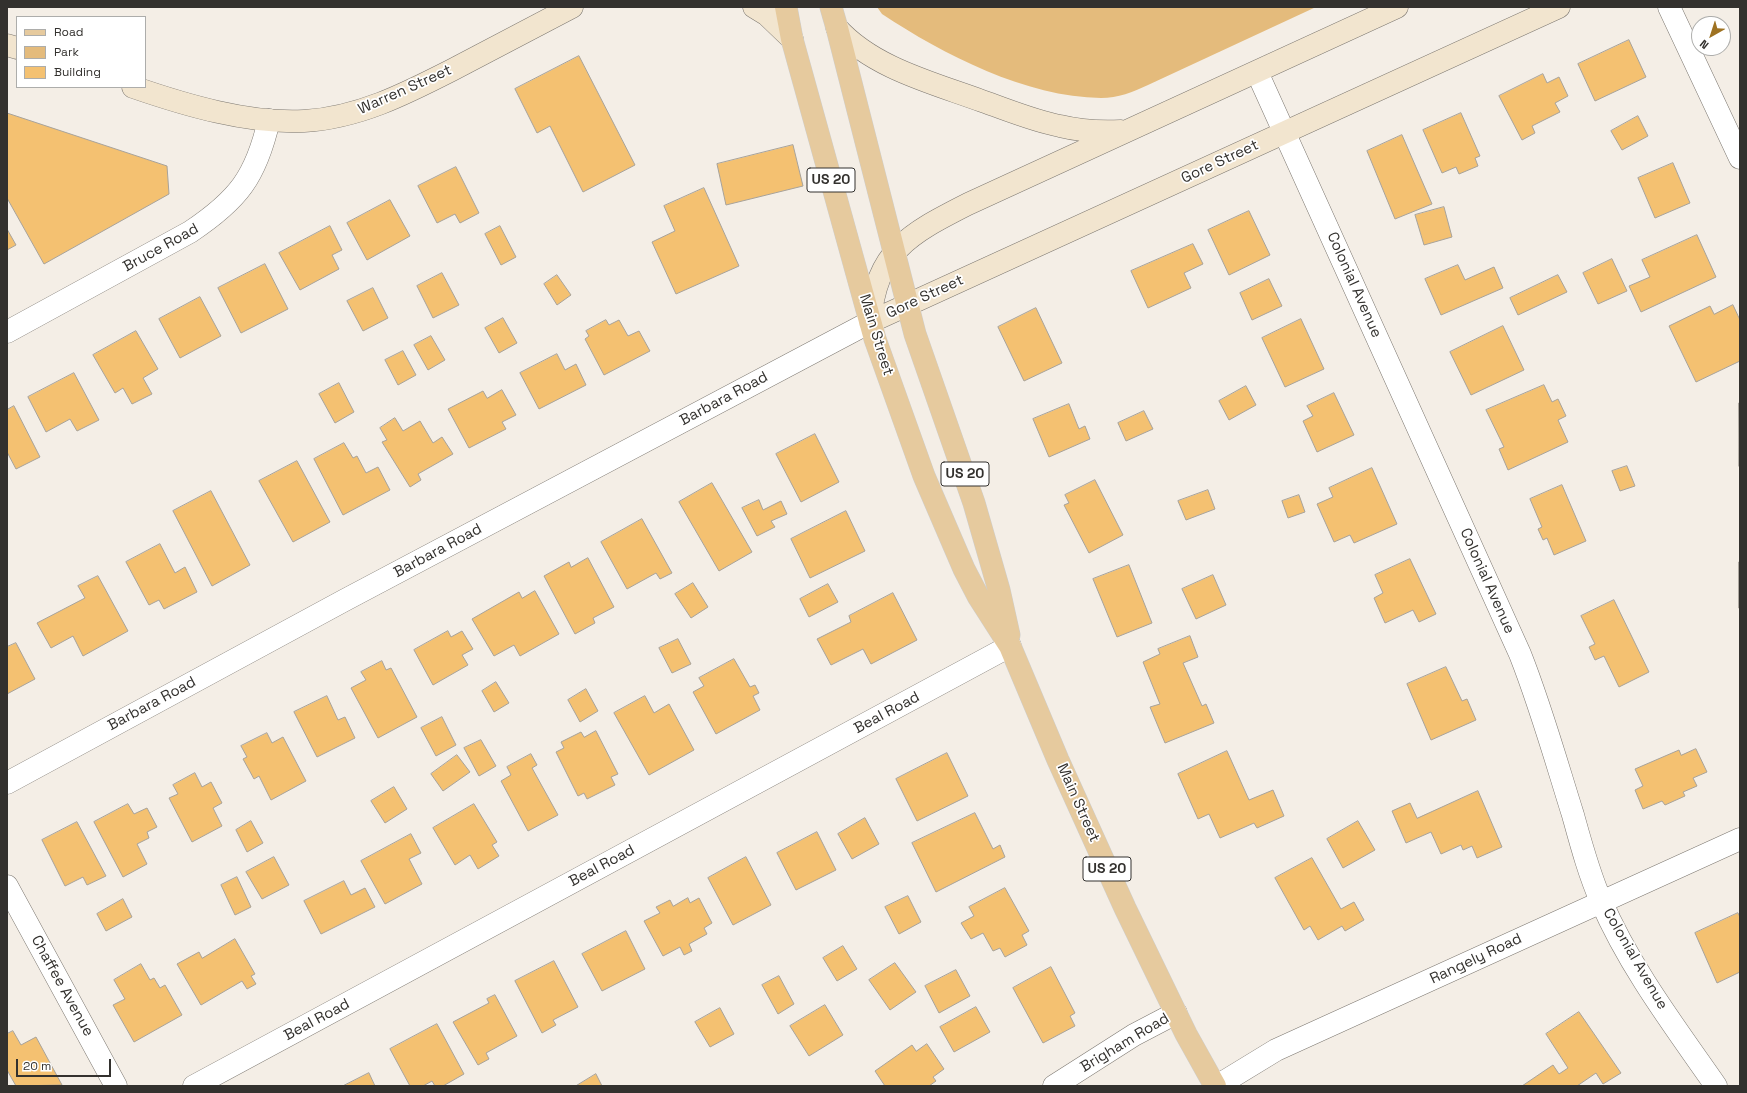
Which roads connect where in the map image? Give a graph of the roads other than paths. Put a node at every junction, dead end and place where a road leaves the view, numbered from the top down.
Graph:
1 (572, 7) edge
2 (754, 7) edge
3 (786, 7) edge
4 (831, 7) edge
5 (1397, 7) edge
6 (1560, 7) edge
7 (1669, 7) edge
8 (837, 28) junction
9 (792, 39) junction
10 (1257, 72) junction
11 (137, 88) edge
12 (269, 120) junction
13 (1128, 131) junction
14 (1286, 132) junction
15 (1740, 158) edge
16 (894, 252) junction
17 (907, 305) junction
18 (870, 322) junction
19 (7, 332) edge
20 (1010, 646) junction
21 (7, 783) edge
22 (1740, 839) edge
23 (7, 886) edge
24 (1601, 902) junction
25 (1176, 1013) junction
26 (116, 1086) edge
27 (194, 1086) edge
28 (1054, 1086) edge
29 (1216, 1086) edge
30 (1716, 1086) edge

1 - 12 street, Warren Street
2 - 9 street
3 - 9 main road, Main Street / US 20
4 - 8 main road, Main Street / US 20
5 - 10 street, Gore Street
6 - 14 street, Gore Street
7 - 15 street
8 - 13 street
8 - 16 main road, Main Street / US 20
9 - 18 main road, Main Street / US 20
10 - 13 street, Gore Street
10 - 14 street, Colonial Avenue
11 - 12 street, Warren Street
12 - 19 street, Bruce Road
13 - 16 street, Gore Street
14 - 17 street, Gore Street
14 - 24 street, Colonial Avenue
16 - 17 main road, Main Street / US 20
16 - 18 street, Gore Street
17 - 18 street, Gore Street
17 - 20 main road, Main Street / US 20
18 - 20 main road, Main Street / US 20
18 - 21 street, Barbara Road
20 - 25 main road, Main Street / US 20
20 - 27 street, Beal Road
22 - 24 street, Rangely Road
23 - 26 street, Chaffee Avenue
24 - 29 street, Rangely Road
24 - 30 street, Colonial Avenue
25 - 28 street, Brigham Road
25 - 29 main road, Main Street / US 20

